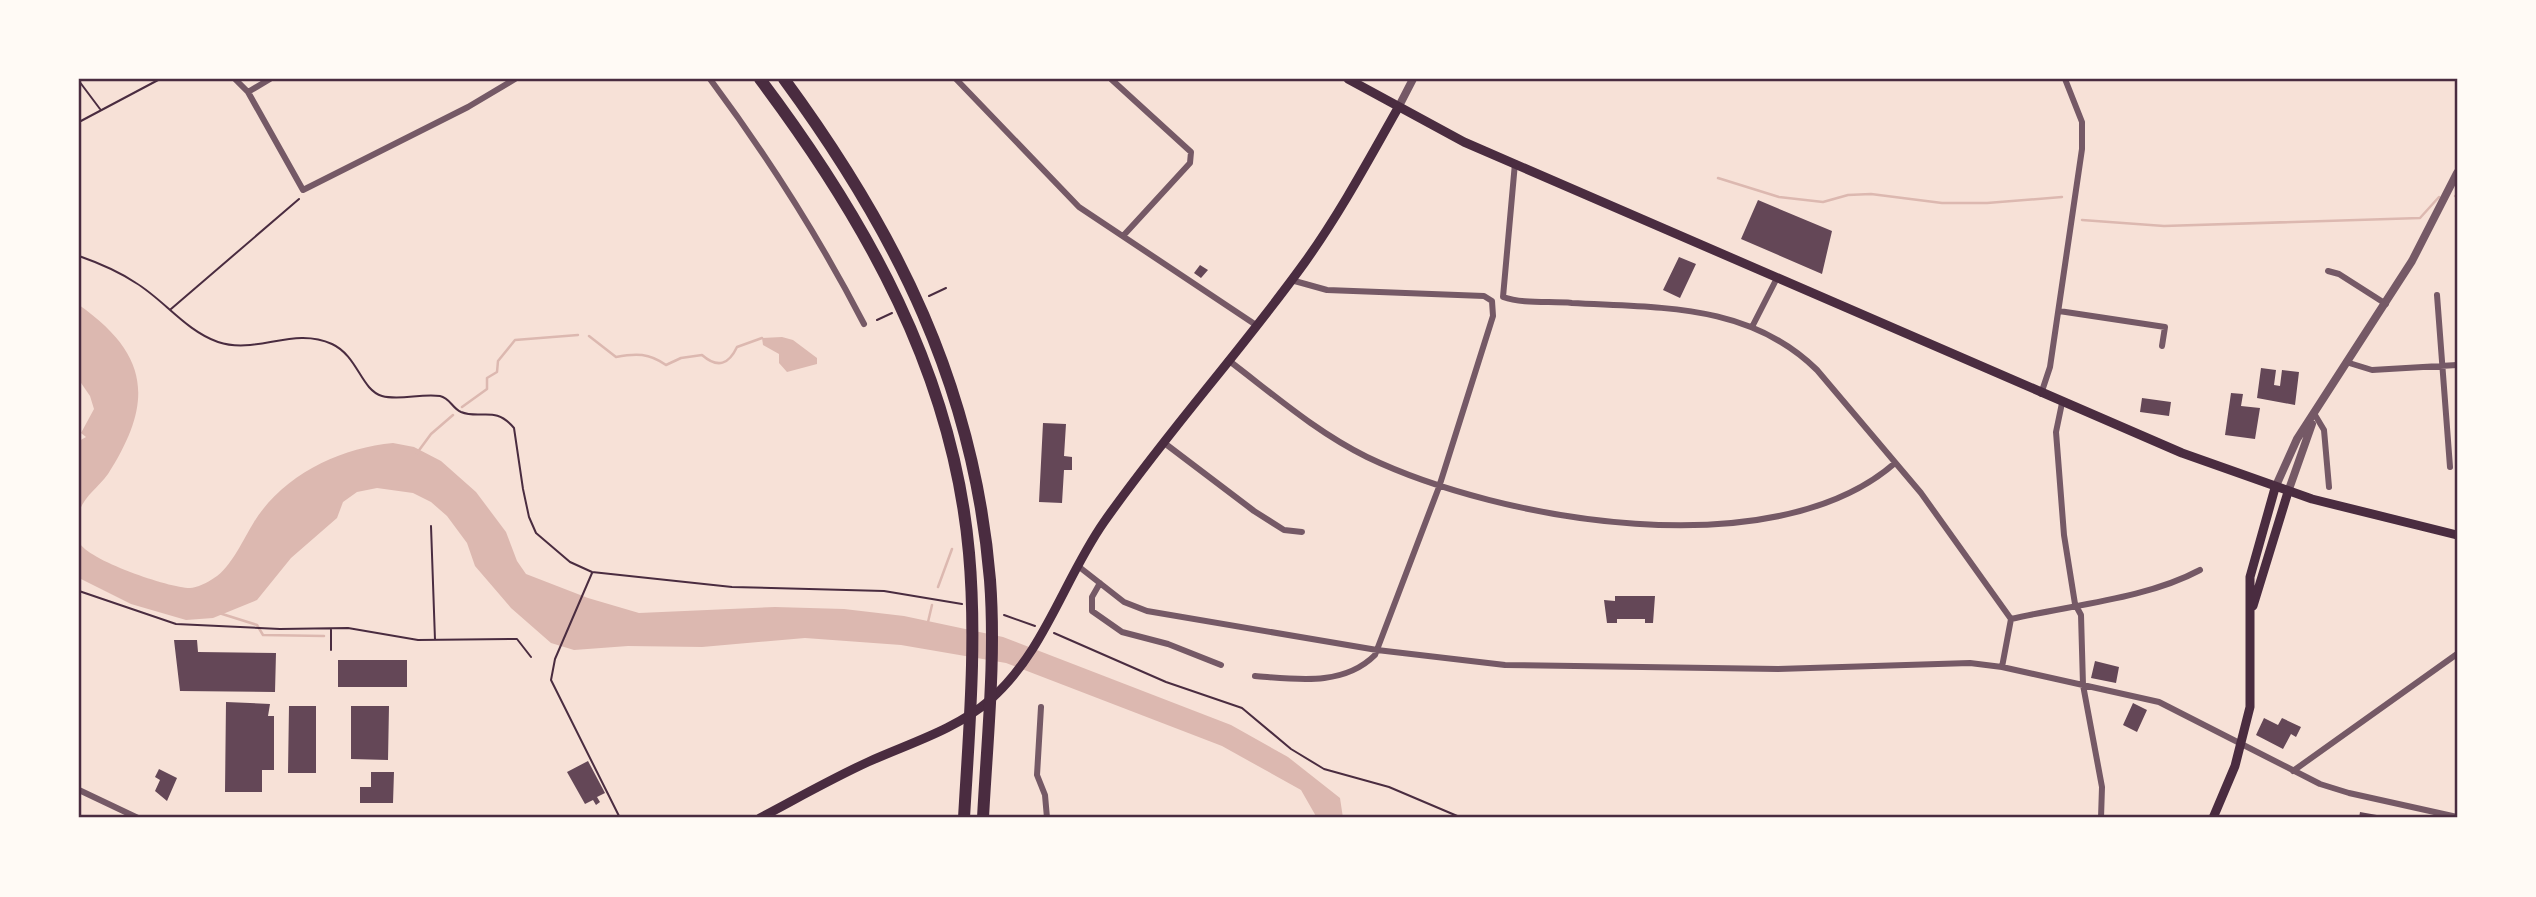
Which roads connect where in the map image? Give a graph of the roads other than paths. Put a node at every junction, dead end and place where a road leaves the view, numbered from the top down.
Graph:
1 (235, 79) edge
2 (270, 79) edge
3 (515, 79) edge
4 (710, 79) edge
5 (760, 79) edge
6 (783, 79) edge
7 (956, 79) edge
8 (1111, 79) edge
9 (1348, 79) edge
10 (1413, 79) edge
11 (2066, 79) edge
12 (248, 92) junction
13 (1398, 108) junction
14 (1515, 163) junction
15 (2457, 173) edge
16 (1122, 236) junction
17 (2328, 271) dead end
18 (1777, 278) junction
19 (1291, 281) junction
20 (2437, 295) dead end
21 (2386, 303) junction
22 (2059, 311) junction
23 (864, 324) dead end
24 (1256, 326) junction
25 (1752, 327) junction
26 (2162, 346) dead end
27 (1228, 360) junction
28 (2346, 362) junction
29 (2457, 365) edge
30 (2442, 366) junction
31 (2041, 394) junction
32 (2062, 403) junction
33 (2315, 415) junction
34 (1163, 442) junction
35 (1895, 463) junction
36 (2450, 467) dead end
37 (1439, 487) junction
38 (2329, 487) dead end
39 (2275, 488) junction
40 (2288, 492) junction
41 (1302, 532) dead end
42 (2457, 535) edge
43 (1078, 566) junction
44 (2200, 570) dead end
45 (1100, 583) junction
46 (2075, 604) junction
47 (2250, 614) junction
48 (2011, 619) junction
49 (1377, 650) junction
50 (2457, 654) edge
51 (1221, 665) dead end
52 (2002, 667) junction
53 (1255, 676) dead end
54 (2083, 685) junction
55 (1041, 707) dead end
56 (2241, 744) junction
57 (2293, 771) junction
58 (79, 790) edge
59 (2457, 817) edge
60 (138, 818) edge
61 (760, 818) edge
62 (964, 818) edge
63 (983, 818) edge
64 (1046, 818) edge
65 (2101, 818) edge
66 (2213, 818) edge

1 - 12 street
2 - 12 street
3 - 12 street
4 - 23 street
5 - 62 highway
6 - 63 highway
7 - 16 street
8 - 16 street
9 - 13 main road
10 - 13 street
11 - 22 street
13 - 14 main road
13 - 19 main road
14 - 18 main road
14 - 25 street
15 - 21 street
16 - 24 street
17 - 21 street
18 - 25 street
18 - 31 main road
19 - 24 main road
19 - 37 street
20 - 30 street
21 - 28 street
22 - 26 street
22 - 31 street
24 - 27 main road
25 - 35 street
27 - 34 main road
27 - 37 street
28 - 30 street
28 - 33 street
29 - 30 street
30 - 36 street
31 - 32 main road
32 - 39 main road
32 - 46 street
33 - 38 street
33 - 39 street
33 - 40 street
34 - 41 street
34 - 43 main road
35 - 37 street
35 - 48 street
37 - 49 street
39 - 40 main road
39 - 47 main road
40 - 42 main road
40 - 47 main road
43 - 45 street
43 - 61 main road
44 - 46 street
45 - 49 street
45 - 51 street
46 - 48 street
46 - 54 street
47 - 56 main road
48 - 52 street
49 - 52 street
49 - 53 street
50 - 57 street
52 - 54 street
54 - 56 street
54 - 65 street
55 - 64 street
56 - 57 street
56 - 66 main road
57 - 59 street
58 - 60 street

